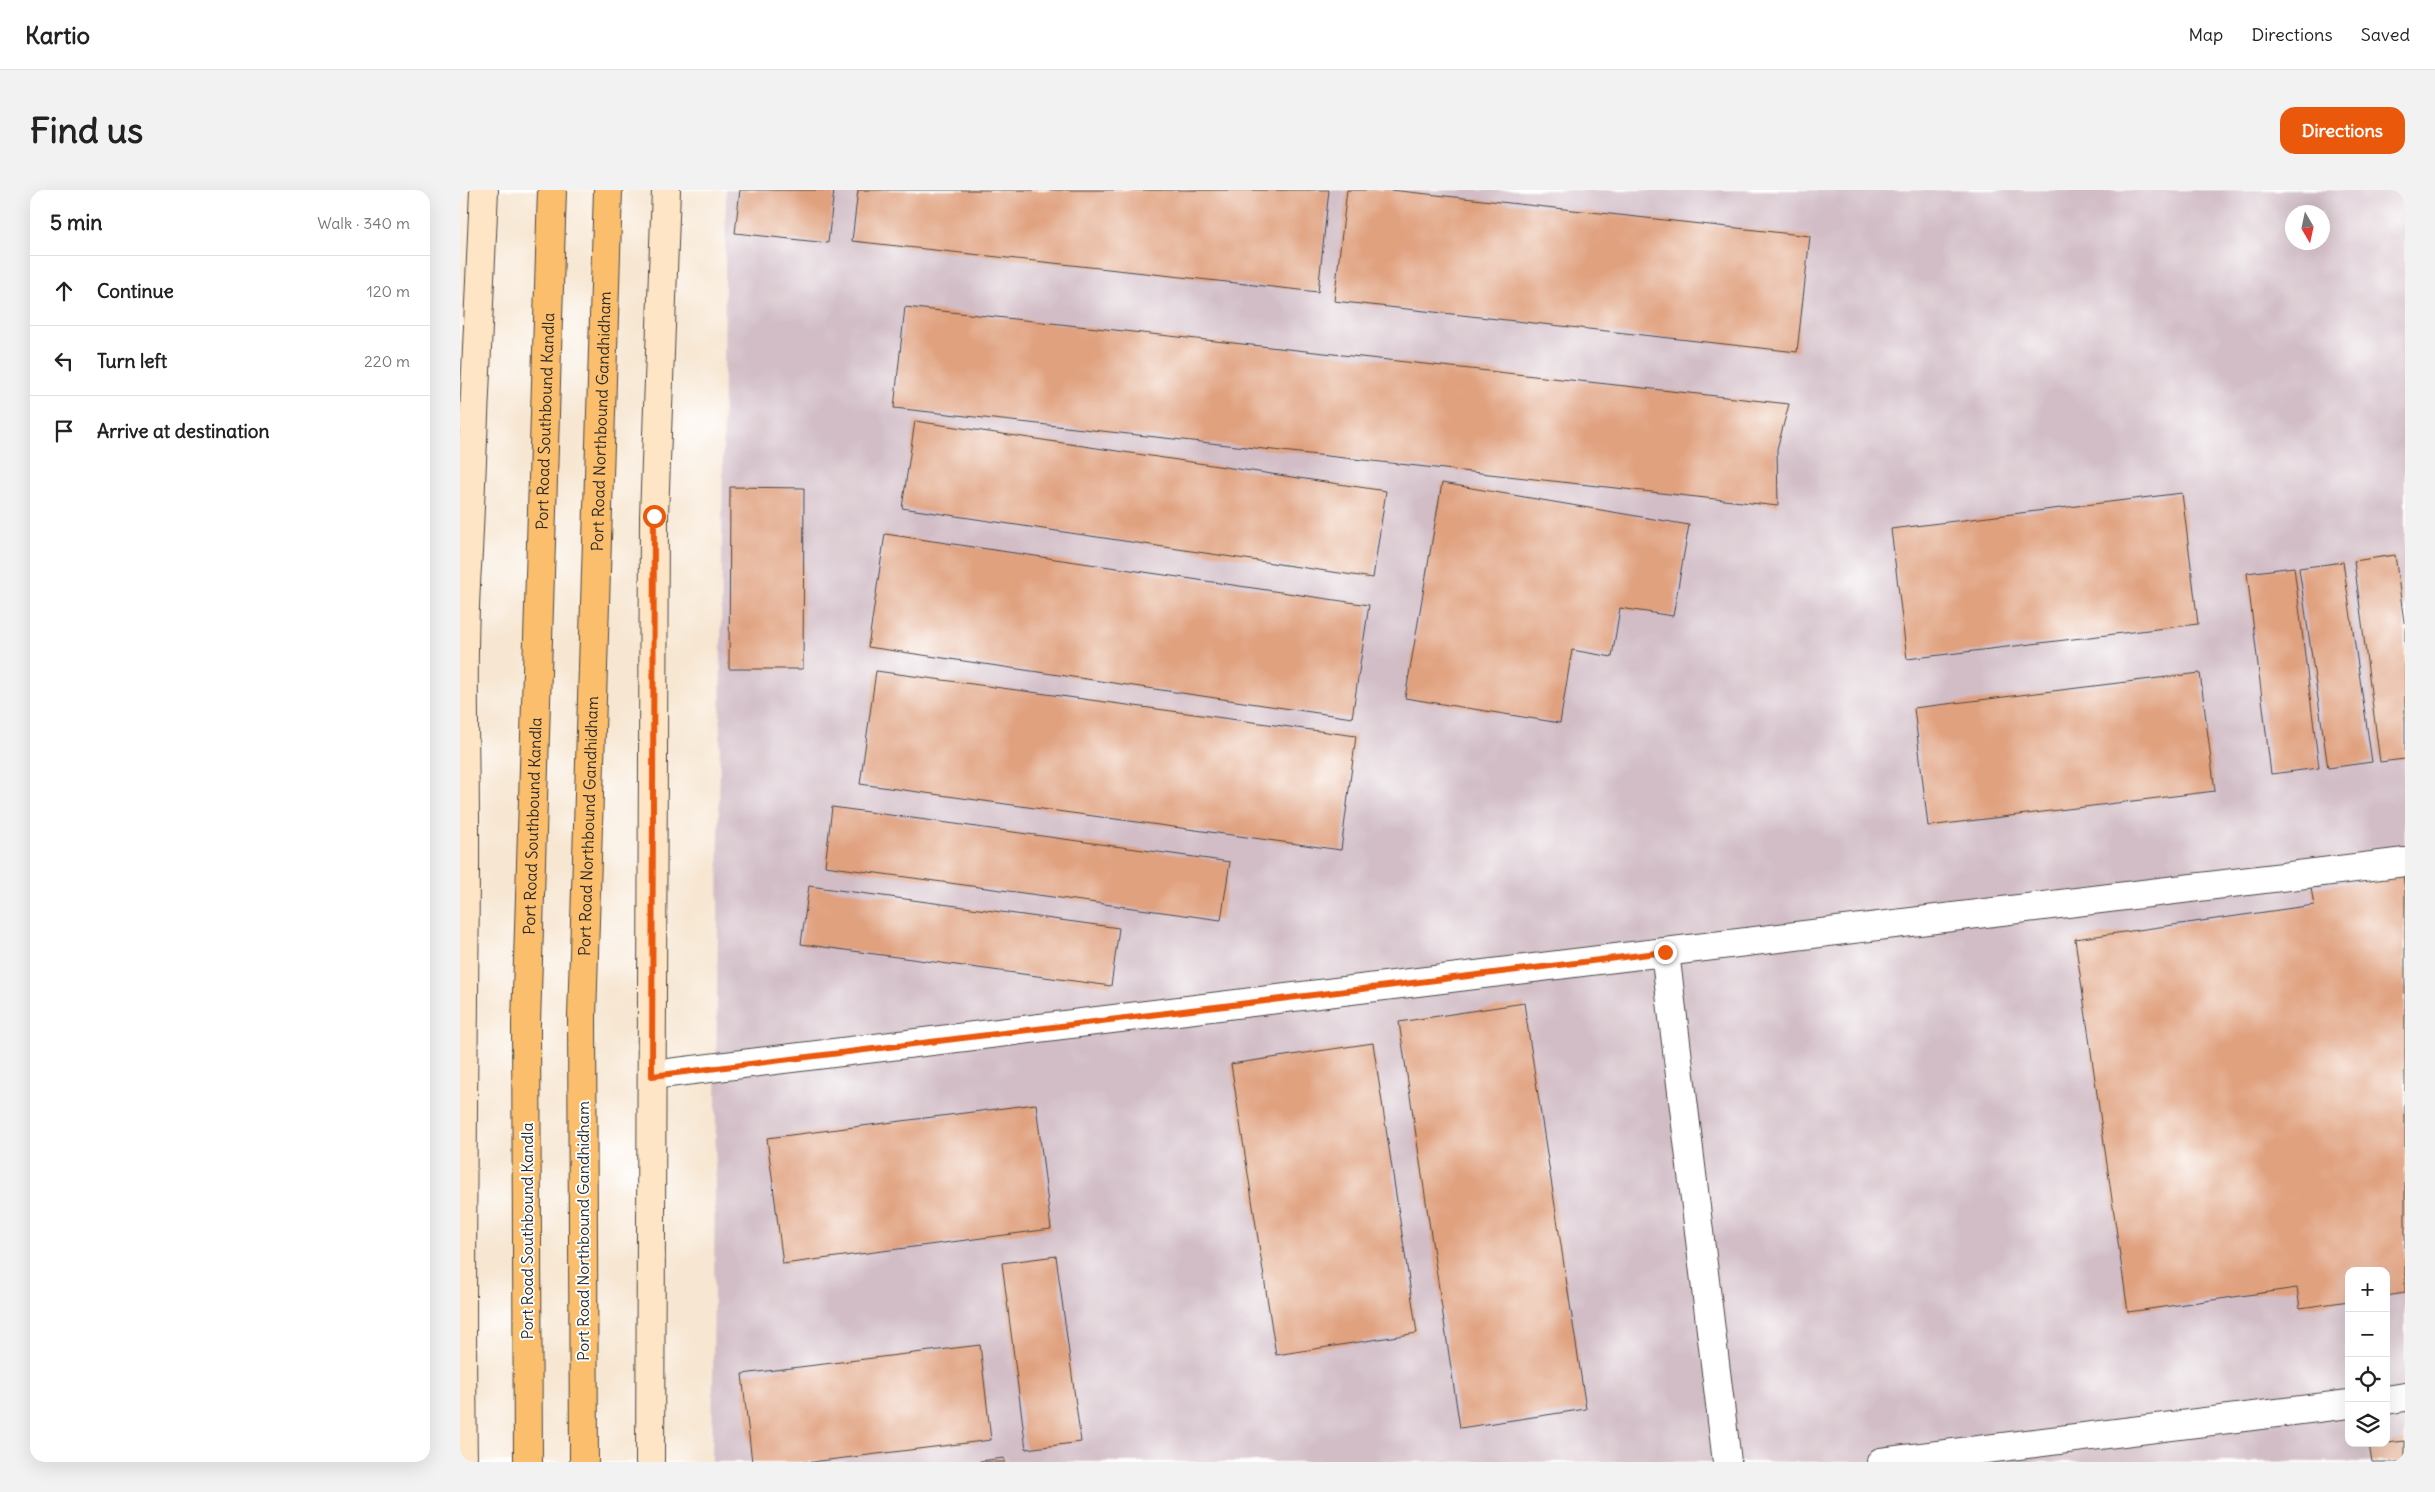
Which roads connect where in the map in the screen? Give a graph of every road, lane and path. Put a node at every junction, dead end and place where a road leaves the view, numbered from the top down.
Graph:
1 (484, 190) edge
2 (552, 190) edge
3 (608, 190) edge
4 (666, 190) edge
5 (462, 607) edge
6 (2405, 862) edge
7 (463, 865) edge
8 (1665, 952) junction
9 (652, 1076) junction
10 (2405, 1397) edge
11 (2390, 1399) edge
12 (2345, 1404) edge
13 (463, 1462) edge
14 (528, 1462) edge
15 (584, 1462) edge
16 (650, 1462) edge
17 (1727, 1462) edge
18 (1880, 1462) edge

1 - 5 street
2 - 14 highway, Port Road Southbound Kandla
3 - 15 highway, Port Road Northbound Gandhidham
4 - 9 street
5 - 7 street
6 - 8 street
7 - 13 street
8 - 9 street
8 - 17 street
9 - 16 street
10 - 11 street
12 - 18 street

